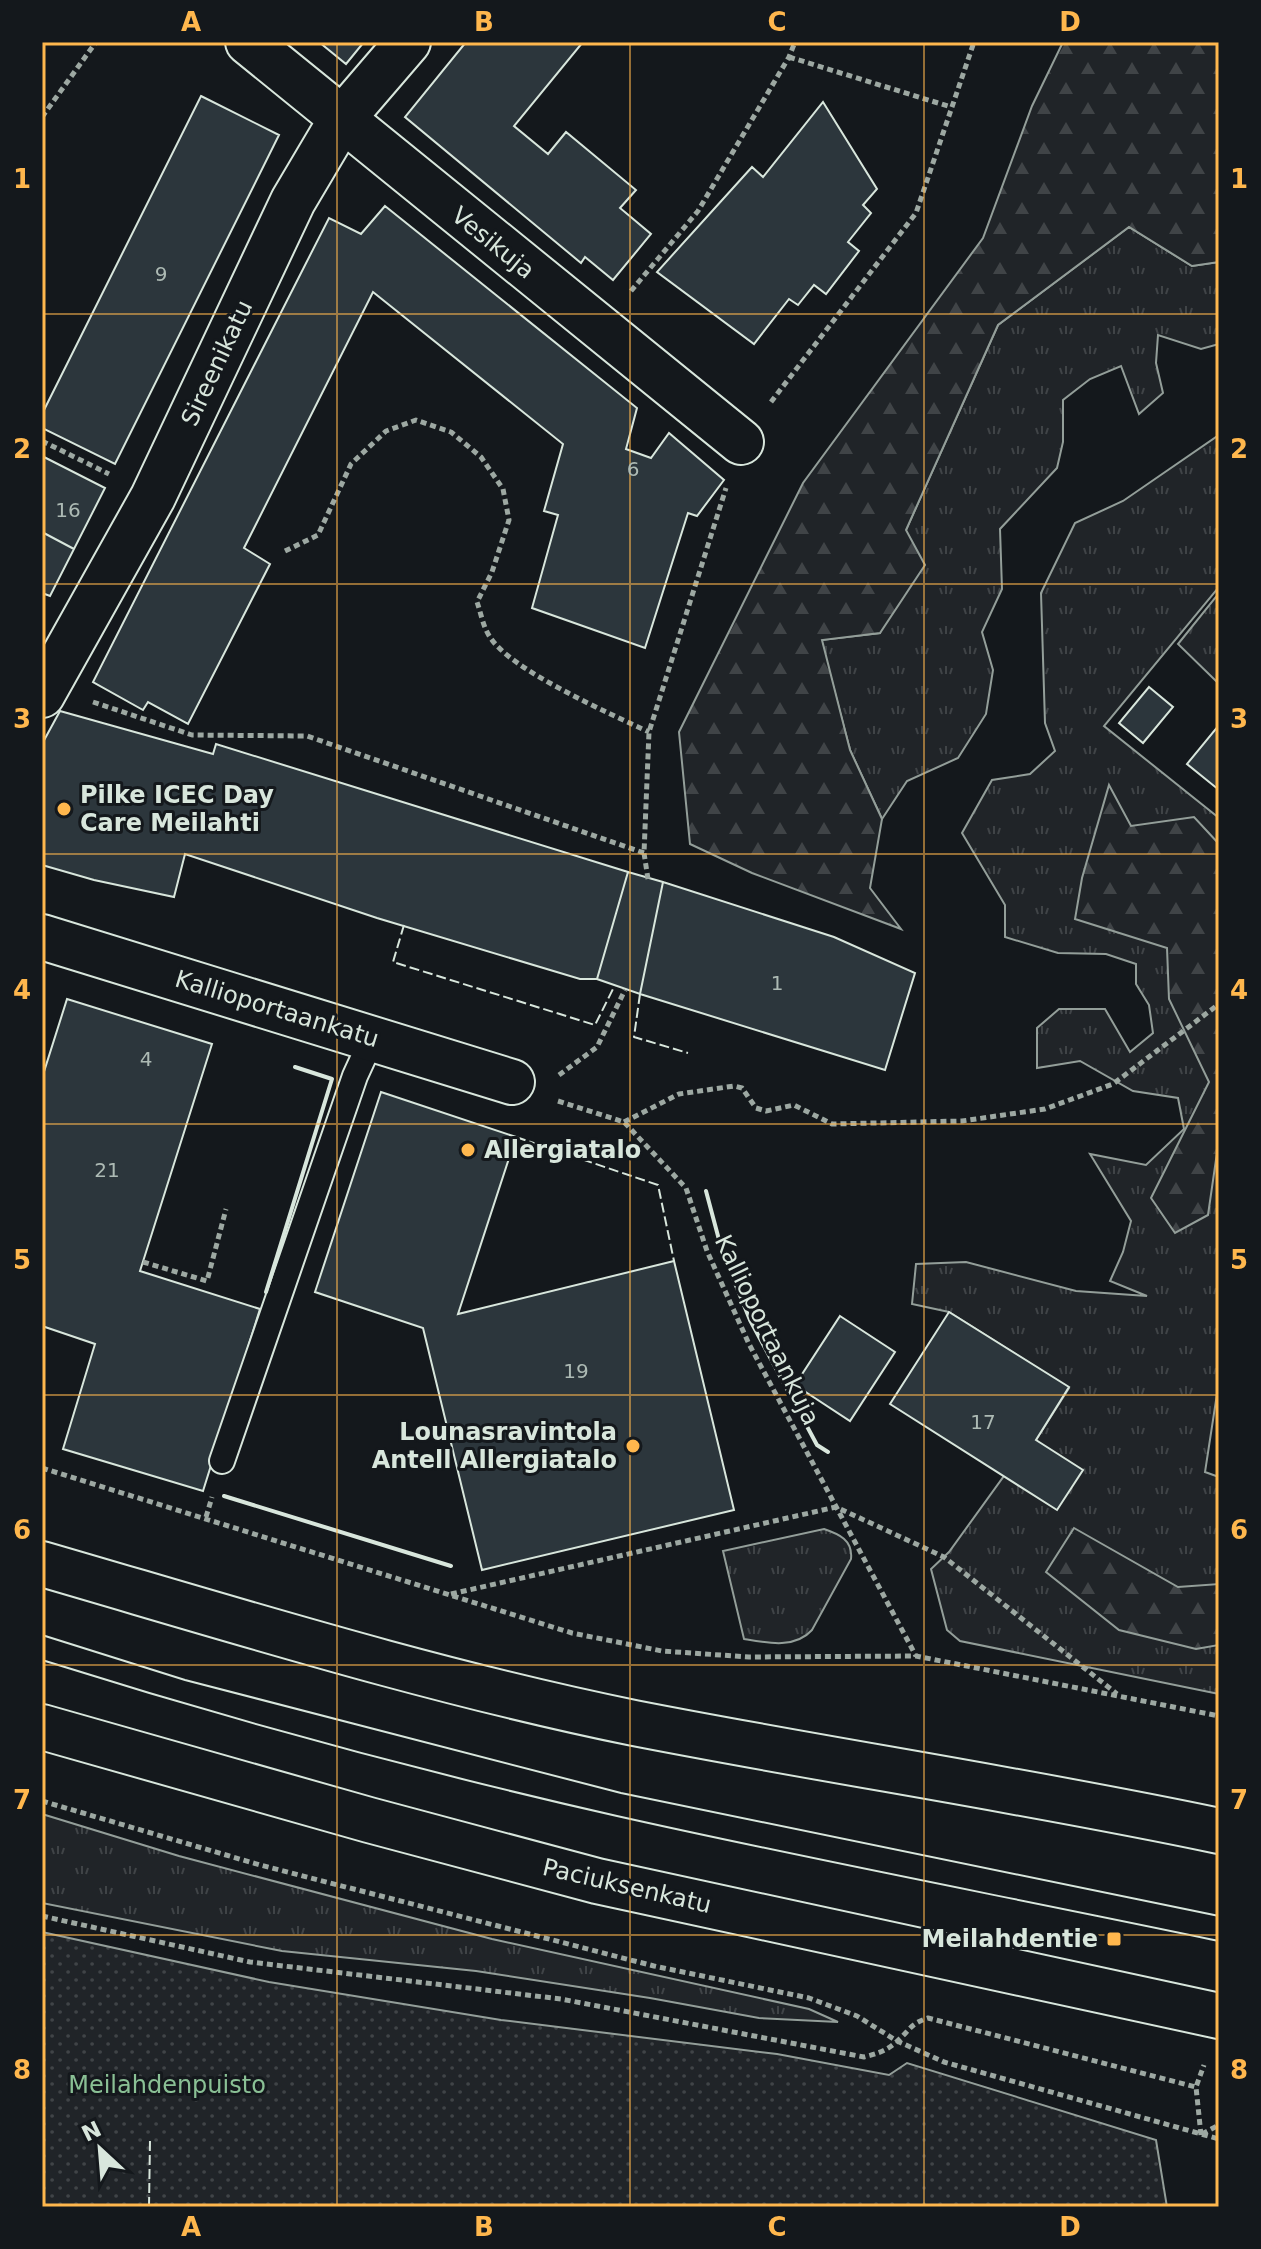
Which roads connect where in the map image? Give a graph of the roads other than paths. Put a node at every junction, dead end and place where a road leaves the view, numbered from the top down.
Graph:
1 (248, 42) edge
2 (408, 42) edge
3 (341, 120) junction
4 (741, 442) dead end
5 (44, 691) edge
6 (42, 937) edge
7 (372, 1039) junction
8 (524, 1088) road end
9 (222, 1461) dead end
10 (42, 1564) edge
11 (42, 1727) edge
12 (1219, 1831) edge
13 (1219, 2016) edge

1 - 3 main road, Vesikuja
2 - 3 main road, Sireenikatu
3 - 4 main road, Vesikuja
3 - 5 main road, Sireenikatu
6 - 7 main road, Kallioportaankatu
7 - 8 main road, Kallioportaankatu
7 - 9 lane
10 - 12 main road
11 - 13 main road, Paciuksenkatu

